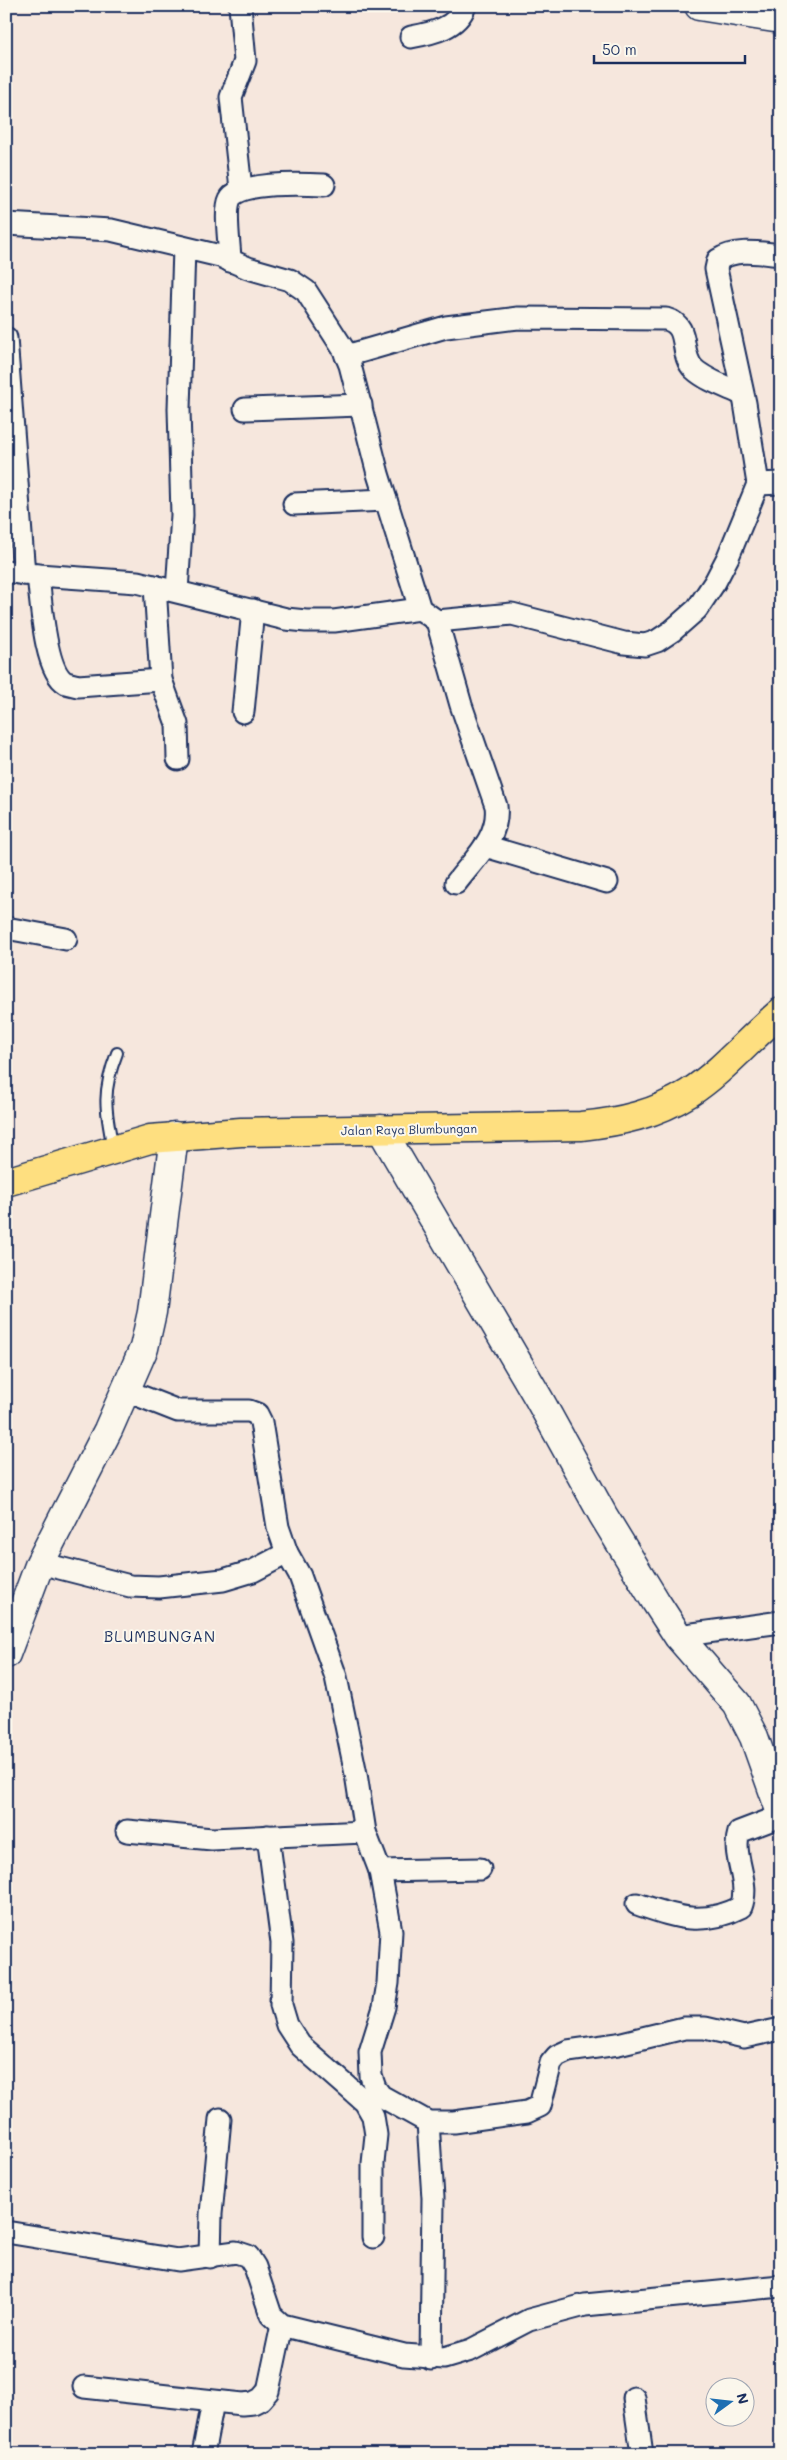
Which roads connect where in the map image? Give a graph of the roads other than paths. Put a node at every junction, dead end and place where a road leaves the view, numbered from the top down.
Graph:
1 (240, 6) edge
2 (465, 6) edge
3 (699, 6) edge
4 (781, 19) edge
5 (412, 37) dead end
6 (324, 184) dead end
7 (241, 189) junction
8 (6, 224) edge
9 (184, 248) junction
10 (781, 254) edge
11 (230, 261) junction
12 (6, 338) edge
13 (346, 356) junction
14 (742, 394) junction
15 (361, 405) junction
16 (245, 410) dead end
17 (781, 483) edge
18 (758, 484) junction
19 (386, 500) junction
20 (294, 504) dead end
21 (23, 573) edge
22 (155, 586) junction
23 (177, 590) junction
24 (420, 609) junction
25 (253, 610) junction
26 (438, 621) junction
27 (161, 680) junction
28 (243, 712) dead end
29 (178, 759) dead end
30 (484, 846) junction
31 (607, 882) dead end
32 (456, 883) dead end
33 (6, 928) edge
34 (66, 939) dead end
35 (781, 1012) edge
36 (118, 1053) dead end
37 (381, 1129) junction
38 (174, 1136) junction
39 (113, 1149) junction
40 (6, 1182) edge
41 (127, 1391) junction
42 (287, 1553) junction
43 (40, 1564) junction
44 (781, 1622) edge
45 (678, 1636) junction
46 (6, 1654) edge
47 (781, 1814) edge
48 (128, 1831) dead end
49 (364, 1832) junction
50 (268, 1836) junction
51 (480, 1868) dead end
52 (380, 1870) junction
53 (637, 1904) dead end
54 (781, 2029) edge
55 (220, 2119) dead end
56 (428, 2122) junction
57 (6, 2232) edge
58 (372, 2237) dead end
59 (210, 2257) junction
60 (781, 2286) edge
61 (282, 2325) junction
62 (431, 2359) junction
63 (84, 2387) dead end
64 (634, 2398) dead end
65 (213, 2402) junction
66 (203, 2454) edge
67 (642, 2454) edge

1 - 7 street
2 - 5 street
3 - 4 street
6 - 7 street
7 - 11 street
8 - 9 street
9 - 11 street
9 - 23 street
10 - 14 street
11 - 13 street
12 - 21 street
13 - 14 street
13 - 15 street
14 - 18 street
15 - 16 street
15 - 19 street
17 - 18 street
18 - 26 street
19 - 20 street
19 - 24 street
21 - 22 street
21 - 27 street
22 - 23 street
22 - 27 street
23 - 25 street
24 - 25 street
24 - 26 street
25 - 28 street
26 - 30 street
27 - 29 street
30 - 31 street
30 - 32 street
33 - 34 street
35 - 37 main road, Jalan Raya Blumbungan
36 - 39 lane
37 - 38 main road, Jalan Raya Blumbungan
37 - 45 street
38 - 39 main road, Jalan Raya Blumbungan
38 - 41 street
39 - 40 main road, Jalan Raya Blumbungan
41 - 42 street
41 - 43 street
42 - 43 street
42 - 49 street
43 - 46 street
44 - 45 street
45 - 47 street
47 - 53 street
48 - 50 street
49 - 50 street
49 - 52 street
50 - 58 street
51 - 52 street
52 - 56 street
54 - 56 street
55 - 59 street
56 - 62 street
57 - 59 street
59 - 61 street
60 - 62 street
61 - 62 street
61 - 65 street
63 - 65 street
64 - 67 street
65 - 66 street

